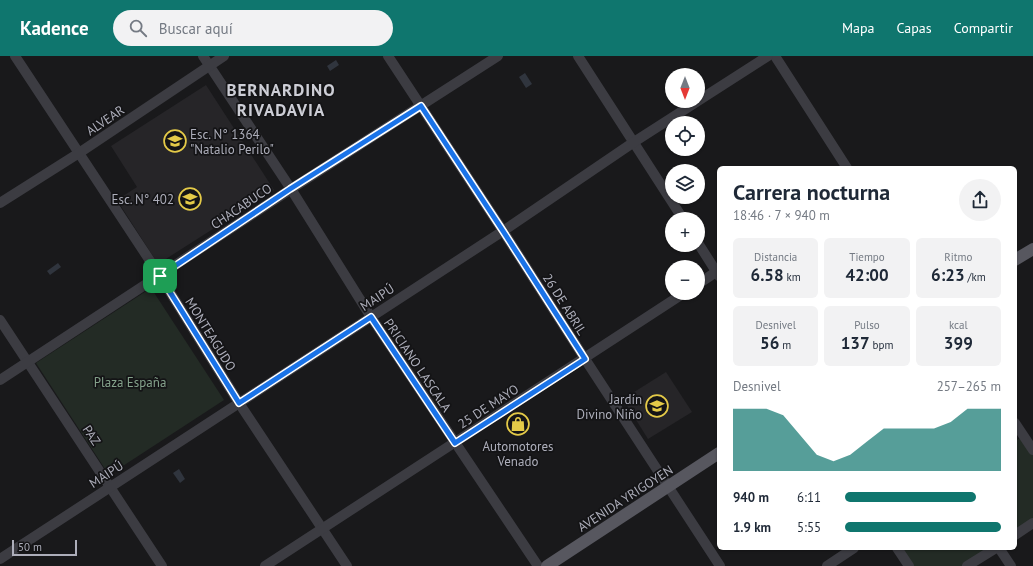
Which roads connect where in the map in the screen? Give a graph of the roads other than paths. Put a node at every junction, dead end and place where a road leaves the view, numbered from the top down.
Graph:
1 (15, 56) edge
2 (203, 56) edge
3 (224, 56) edge
4 (388, 56) edge
5 (498, 56) edge
6 (578, 56) edge
7 (768, 56) edge
8 (775, 56) edge
9 (209, 66) junction
10 (421, 106) junction
11 (634, 142) junction
12 (79, 153) junction
13 (846, 166) edge
14 (290, 189) junction
15 (0, 203) edge
16 (679, 212) edge
17 (503, 231) junction
18 (1033, 248) edge
19 (704, 252) edge
20 (1017, 259) edge
21 (717, 271) edge
22 (717, 273) edge
23 (160, 276) junction
24 (705, 280) edge
25 (674, 300) edge
26 (371, 317) junction
27 (0, 320) edge
28 (585, 359) junction
29 (28, 362) junction
30 (0, 380) edge
31 (239, 403) junction
32 (1019, 439) edge
33 (455, 443) junction
34 (1033, 450) edge
35 (717, 454) edge
36 (667, 486) junction
37 (111, 487) junction
38 (1033, 523) edge
39 (322, 529) junction
40 (1017, 534) edge
41 (851, 550) edge
42 (898, 550) edge
43 (993, 550) edge
44 (1000, 550) edge
45 (0, 559) edge
46 (162, 566) edge
47 (265, 566) edge
48 (347, 566) edge
49 (538, 566) edge
50 (547, 566) edge
51 (720, 566) edge
52 (827, 566) edge
53 (909, 566) edge
54 (967, 566) edge
55 (1010, 566) edge

1 - 12 street, MONTEAGUDO
2 - 9 street, PRICIANO LASCALA
3 - 9 street, ALVEAR
4 - 10 street, 26 DE ABRIL
5 - 10 street, CHACABUCO
6 - 11 street
7 - 11 street, MAIPÚ
8 - 13 street
9 - 12 street, ALVEAR
9 - 14 street, PRICIANO LASCALA
10 - 14 street, CHACABUCO
10 - 17 street, 26 DE ABRIL
11 - 16 street
11 - 17 street, MAIPÚ
12 - 15 street, ALVEAR
12 - 23 street, MONTEAGUDO
14 - 23 street, CHACABUCO
14 - 26 street, PRICIANO LASCALA
17 - 26 street, MAIPÚ
17 - 28 street, 26 DE ABRIL
18 - 20 main road
19 - 21 street
22 - 24 street
23 - 29 street, CHACABUCO
23 - 31 street, MONTEAGUDO
25 - 28 street, 25 DE MAYO
26 - 31 street, MAIPÚ
26 - 33 street, PRICIANO LASCALA
27 - 29 street, PAZ
28 - 33 street, 25 DE MAYO
28 - 36 street, 26 DE ABRIL
29 - 30 street, CHACABUCO
29 - 37 street, PAZ
31 - 37 street, MAIPÚ
31 - 39 street, MONTEAGUDO
32 - 34 street
33 - 39 street, 25 DE MAYO
33 - 49 street, PRICIANO LASCALA
35 - 36 main road, AVENIDA YRIGOYEN
36 - 50 main road, AVENIDA YRIGOYEN
36 - 51 street, 26 DE ABRIL
37 - 45 street, MAIPÚ
37 - 46 street, PAZ
38 - 40 street
39 - 47 street, 25 DE MAYO
39 - 48 street, MONTEAGUDO
41 - 52 street
42 - 53 street
43 - 54 street
44 - 55 street

